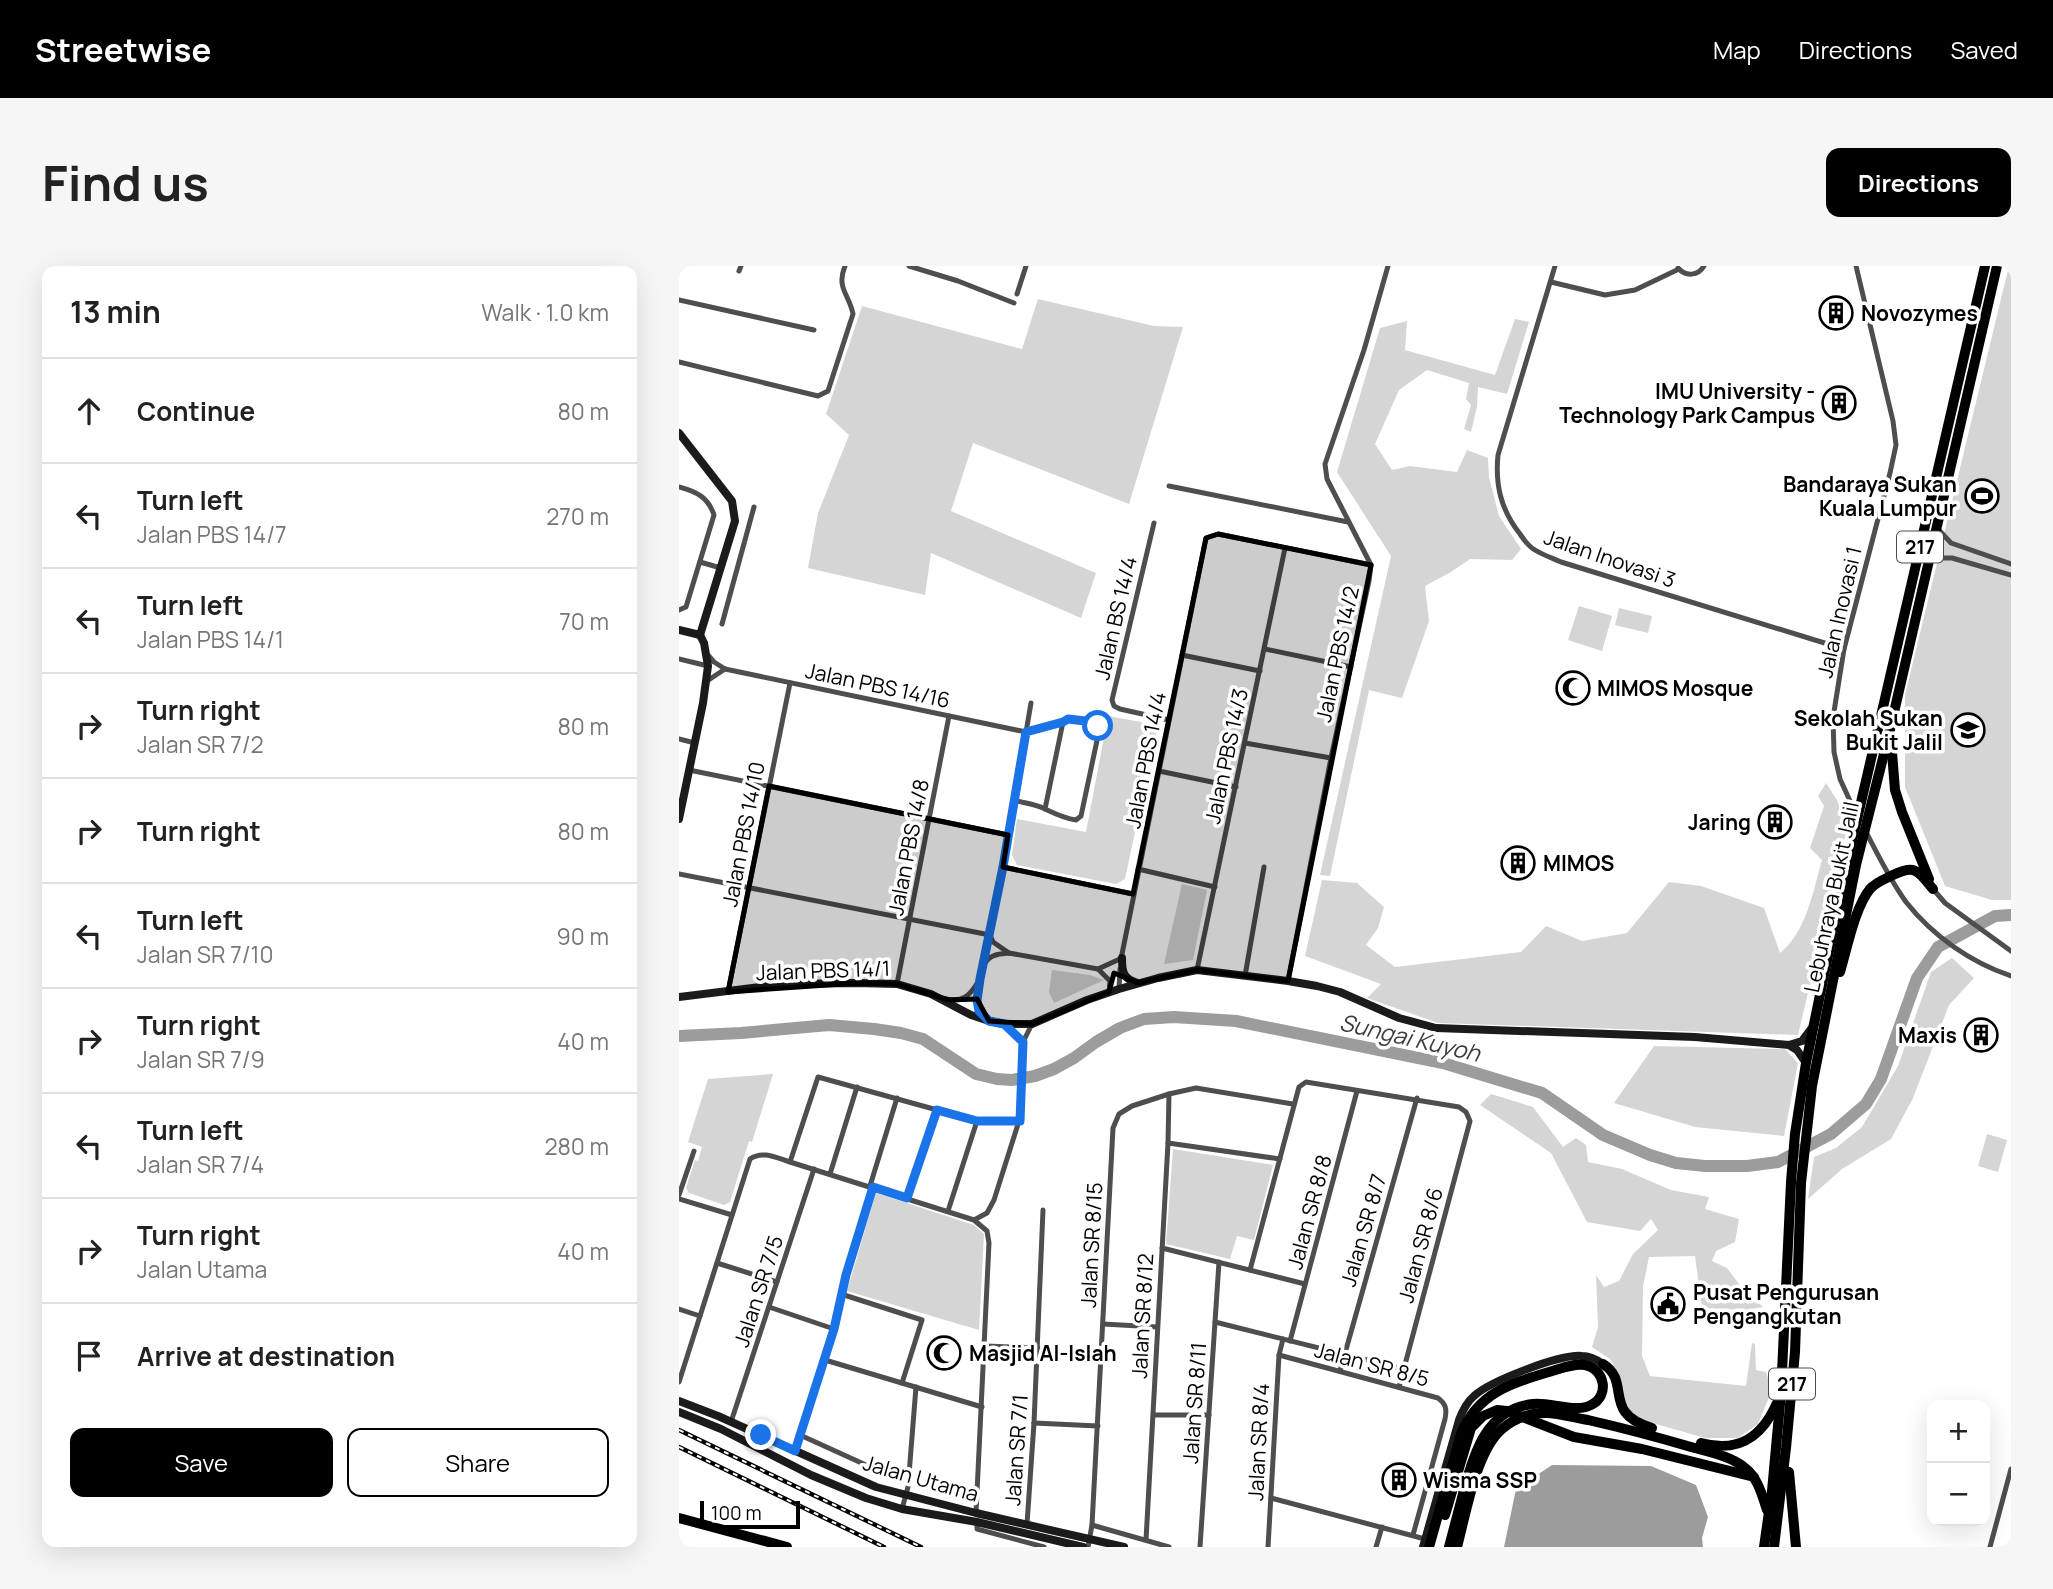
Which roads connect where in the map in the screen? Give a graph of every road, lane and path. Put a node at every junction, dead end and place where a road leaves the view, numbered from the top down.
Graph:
1 (845, 266) edge
2 (909, 266) edge
3 (1026, 266) edge
4 (1388, 266) edge
5 (1555, 266) edge
6 (1704, 266) edge
7 (1856, 266) edge
8 (1985, 266) edge
9 (1997, 266) edge
10 (1678, 267) edge
11 (1551, 282) junction
12 (1017, 293) dead end
13 (679, 300) edge
14 (1014, 303) dead end
15 (814, 330) dead end
16 (679, 362) edge
17 (679, 433) edge
18 (1169, 486) dead end
19 (679, 487) edge
20 (754, 507) dead end
21 (1348, 522) junction
22 (1154, 523) dead end
23 (1936, 527) junction
24 (1285, 548) junction
25 (724, 558) junction
26 (1928, 558) junction
27 (739, 561) junction
28 (700, 562) junction
29 (2011, 564) edge
30 (1371, 565) junction
31 (721, 568) junction
32 (2011, 575) edge
33 (679, 610) edge
34 (723, 624) dead end
35 (679, 630) edge
36 (700, 635) junction
37 (1265, 649) junction
38 (1844, 649) junction
39 (705, 651) junction
40 (1181, 655) junction
41 (679, 659) edge
42 (708, 666) junction
43 (1351, 667) junction
44 (725, 669) junction
45 (1260, 671) junction
46 (706, 682) junction
47 (790, 683) junction
48 (1031, 703) dead end
49 (949, 716) junction
50 (1169, 720) junction
51 (1063, 722) junction
52 (1026, 732) junction
53 (1889, 734) junction
54 (679, 739) edge
55 (695, 743) junction
56 (1245, 743) junction
57 (1331, 758) junction
58 (689, 769) junction
59 (1159, 771) junction
60 (769, 786) junction
61 (1236, 787) junction
62 (1869, 791) junction
63 (1014, 800) junction
64 (1045, 809) junction
65 (679, 819) edge
66 (930, 819) junction
67 (1008, 835) junction
68 (1852, 864) junction
69 (1003, 867) junction
70 (1264, 867) dead end
71 (1138, 869) junction
72 (679, 874) edge
73 (749, 887) junction
74 (1215, 887) junction
75 (1933, 889) junction
76 (1133, 894) junction
77 (910, 919) junction
78 (990, 935) junction
79 (2011, 951) edge
80 (1009, 953) junction
81 (1122, 958) junction
82 (983, 965) junction
83 (1098, 969) junction
84 (1197, 970) junction
85 (1245, 976) junction
86 (2011, 976) edge
87 (980, 979) junction
88 (1288, 981) junction
89 (1138, 983) junction
90 (897, 984) junction
91 (1119, 989) junction
92 (727, 992) junction
93 (1109, 992) junction
94 (679, 997) edge
95 (942, 999) junction
96 (1825, 1016) junction
97 (989, 1021) junction
98 (1004, 1024) junction
99 (1032, 1024) junction
100 (1814, 1026) junction
101 (1023, 1045) junction
102 (1789, 1045) junction
103 (1806, 1063) junction
104 (857, 1087) junction
105 (1357, 1091) junction
106 (1169, 1094) junction
107 (897, 1098) junction
108 (1417, 1098) junction
109 (1293, 1104) junction
110 (937, 1110) junction
111 (1020, 1118) junction
112 (977, 1121) junction
113 (1800, 1134) junction
114 (1168, 1143) junction
115 (694, 1151) dead end
116 (1280, 1160) junction
117 (790, 1162) junction
118 (814, 1170) junction
119 (830, 1174) junction
120 (1796, 1183) junction
121 (871, 1186) junction
122 (679, 1197) edge
123 (907, 1198) junction
124 (1043, 1210) dead end
125 (948, 1212) junction
126 (732, 1215) junction
127 (974, 1220) junction
128 (1162, 1248) junction
129 (1219, 1262) junction
130 (717, 1263) junction
131 (1250, 1270) junction
132 (777, 1282) junction
133 (1305, 1284) junction
134 (841, 1294) junction
135 (769, 1307) junction
136 (679, 1309) edge
137 (700, 1316) junction
138 (1215, 1322) junction
139 (1103, 1324) junction
140 (1157, 1328) junction
141 (834, 1329) junction
142 (1286, 1340) junction
143 (985, 1346) junction
144 (1038, 1349) junction
145 (1345, 1354) junction
146 (1279, 1355) junction
147 (825, 1360) junction
148 (1602, 1364) junction
149 (1403, 1369) junction
150 (1340, 1371) junction
151 (679, 1382) edge
152 (902, 1383) junction
153 (916, 1387) junction
154 (1399, 1387) junction
155 (1781, 1393) junction
156 (679, 1401) edge
157 (982, 1407) junction
158 (679, 1412) edge
159 (1154, 1415) junction
160 (1209, 1415) junction
161 (1566, 1415) junction
162 (731, 1422) junction
163 (1034, 1423) junction
164 (1098, 1426) junction
165 (800, 1435) junction
166 (1786, 1448) junction
167 (795, 1451) junction
168 (2011, 1469) edge
169 (1754, 1477) junction
170 (909, 1479) junction
171 (906, 1496) junction
172 (1271, 1498) junction
173 (902, 1509) junction
174 (1769, 1516) junction
175 (679, 1518) edge
176 (976, 1522) junction
177 (1027, 1524) junction
178 (1093, 1525) junction
179 (1382, 1527) junction
180 (1413, 1535) junction
181 (1146, 1540) junction
182 (1087, 1544) edge
183 (1427, 1545) edge
184 (787, 1547) edge
185 (1044, 1547) edge
186 (1124, 1547) edge
187 (1169, 1547) edge
188 (1200, 1547) edge
189 (1268, 1547) edge
190 (1376, 1547) edge
191 (1449, 1547) edge
192 (1457, 1547) edge
193 (1763, 1547) edge
194 (1774, 1547) edge
195 (1796, 1547) edge
196 (1990, 1547) edge

1 - 16 street
2 - 14 street
3 - 12 street
4 - 21 street, Jalan PBS 14/2
5 - 11 street, Jalan Inovasi 3
6 - 10 street
7 - 38 street, Jalan Inovasi 1
8 - 62 highway, Lebuhraya Bukit Jalil / 217
9 - 23 highway, Lebuhraya Bukit Jalil / 217
10 - 11 street
11 - 38 street, Jalan Inovasi 3
13 - 15 street
17 - 25 street
18 - 21 street
19 - 28 street
20 - 27 street
21 - 30 street, Jalan PBS 14/2
22 - 50 street, Jalan BS 14/4
23 - 26 highway, Lebuhraya Bukit Jalil / 217
23 - 29 street
24 - 30 street
24 - 37 street, Jalan PBS 14/3
24 - 40 street, Jalan PBS 14/4
25 - 27 street
25 - 31 street
26 - 32 street
26 - 53 highway, Lebuhraya Bukit Jalil / 217
27 - 34 street
28 - 31 street
28 - 33 street
30 - 43 street, Jalan PBS 14/2
31 - 36 street
35 - 36 street
36 - 39 street
37 - 43 street
37 - 45 street, Jalan PBS 14/3
38 - 86 street, Jalan Inovasi 1
39 - 42 street
39 - 44 street
40 - 45 street
40 - 50 street, Jalan PBS 14/4
41 - 42 street
42 - 46 street
43 - 57 street, Jalan PBS 14/2
44 - 46 street
44 - 47 street, Jalan PBS 14/16
45 - 56 street, Jalan PBS 14/3
46 - 55 street
47 - 49 street, Jalan PBS 14/16
47 - 60 street, Jalan PBS 14/10
48 - 52 street
49 - 52 street, Jalan PBS 14/16
49 - 66 street, Jalan PBS 14/8
50 - 59 street, Jalan PBS 14/4
51 - 52 street
51 - 64 street
51 - 64 street
52 - 63 street
53 - 62 highway, Lebuhraya Bukit Jalil / 217
53 - 75 highway
54 - 55 street
55 - 58 street
56 - 57 street
56 - 61 street, Jalan PBS 14/3
57 - 88 street, Jalan PBS 14/2
58 - 60 street
58 - 65 street
59 - 61 street
59 - 71 street, Jalan PBS 14/4
60 - 66 street
60 - 73 street, Jalan PBS 14/10
61 - 74 street, Jalan PBS 14/3
62 - 68 highway, Lebuhraya Bukit Jalil / 217
63 - 64 street
63 - 67 street
66 - 67 street
66 - 77 street, Jalan PBS 14/8
67 - 69 street
68 - 96 highway, Lebuhraya Bukit Jalil / 217
68 - 100 highway, Lebuhraya Bukit Jalil / 217
69 - 76 street
69 - 78 street
70 - 85 street
71 - 74 street
71 - 76 street, Jalan PBS 14/4
72 - 73 street
73 - 77 street
73 - 92 street, Jalan PBS 14/10
74 - 84 street, Jalan PBS 14/3
75 - 79 street
75 - 96 highway
76 - 81 street, Jalan PBS 14/4
77 - 78 street
77 - 90 street, Jalan PBS 14/8
78 - 80 street
78 - 82 street
80 - 82 street
80 - 83 street
81 - 83 street
81 - 89 street
81 - 91 street, Jalan PBS 14/4
82 - 87 street
83 - 93 street
84 - 85 street, Jalan PBS 14/1
84 - 89 street, Jalan PBS 14/1
85 - 88 street, Jalan PBS 14/1
87 - 95 street
87 - 97 street
88 - 102 street, Jalan PBS 14/1
89 - 91 street, Jalan PBS 14/1
90 - 92 street, Jalan PBS 14/1
90 - 95 street, Jalan PBS 14/1
91 - 93 street, Jalan PBS 14/1
92 - 94 street, Jalan PBS 14/1
93 - 99 street, Jalan PBS 14/1
95 - 97 street, Jalan PBS 14/1
96 - 113 highway, Lebuhraya Bukit Jalil / 217
97 - 98 street, Jalan PBS 14/1
98 - 99 street, Jalan PBS 14/1
98 - 101 street
99 - 101 street
100 - 102 street
100 - 103 highway, Lebuhraya Bukit Jalil / 217
101 - 111 street
102 - 103 street
103 - 113 highway, Lebuhraya Bukit Jalil / 217
104 - 107 street
104 - 117 street
104 - 119 street
105 - 108 street
105 - 109 street
105 - 133 street, Jalan SR 8/8
106 - 109 street
106 - 114 street, Jalan SR 8/12
106 - 139 street, Jalan SR 8/15
107 - 110 street
107 - 121 street
108 - 145 street, Jalan SR 8/7
108 - 149 street, Jalan SR 8/6
109 - 116 street
110 - 112 street
110 - 123 street
111 - 112 street
111 - 127 street
112 - 125 street
113 - 120 highway, Lebuhraya Bukit Jalil / 217
114 - 116 street
114 - 128 street, Jalan SR 8/12
115 - 122 street
116 - 131 street
117 - 118 street
117 - 126 street
118 - 119 street
118 - 132 street, Jalan SR 7/5
119 - 121 street
120 - 155 highway, Lebuhraya Bukit Jalil / 217
120 - 166 highway, Lebuhraya Bukit Jalil / 217
121 - 123 street
121 - 134 street
122 - 126 street
123 - 125 street
124 - 144 street, Jalan SR 7/1
125 - 127 street
126 - 130 street
127 - 143 street
128 - 129 street
128 - 140 street, Jalan SR 8/12
129 - 131 street
129 - 138 street, Jalan SR 8/11
130 - 132 street
130 - 137 street
131 - 133 street
132 - 135 street, Jalan SR 7/5
133 - 142 street, Jalan SR 8/8
134 - 141 street
134 - 152 street
135 - 141 street
135 - 162 street, Jalan SR 7/5
136 - 137 street
137 - 151 street
138 - 142 street, Jalan SR 8/5
138 - 160 street, Jalan SR 8/11
139 - 140 street
139 - 164 street, Jalan SR 8/15
140 - 159 street, Jalan SR 8/12
141 - 147 street
142 - 145 street, Jalan SR 8/5
142 - 146 street, Jalan SR 8/4
143 - 144 street
143 - 157 street
144 - 163 street, Jalan SR 7/1
145 - 149 street, Jalan SR 8/5
145 - 150 street, Jalan SR 8/7
146 - 150 street, Jalan SR 8/5
146 - 172 street, Jalan SR 8/4
147 - 152 street
147 - 165 street
148 - 155 highway
148 - 161 highway
148 - 183 street
149 - 154 street, Jalan SR 8/6
150 - 154 street, Jalan SR 8/5
152 - 153 street
153 - 157 street
153 - 170 street
154 - 180 street, Jalan SR 8/5
155 - 174 highway, Lebuhraya Bukit Jalil / 217
156 - 162 street, Jalan Utama
157 - 176 street
158 - 173 street, Jalan Utama
159 - 160 street
159 - 181 street, Jalan SR 8/12
160 - 188 street, Jalan SR 8/11
161 - 169 highway
161 - 192 highway
162 - 167 street, Jalan Utama
163 - 164 street
163 - 177 street, Jalan SR 7/1
164 - 178 street, Jalan SR 8/15
165 - 167 street
165 - 170 street
166 - 194 highway, Lebuhraya Bukit Jalil / 217
166 - 195 highway
167 - 171 street, Jalan Utama
168 - 196 street
169 - 174 highway
169 - 183 highway
170 - 171 street
171 - 173 street
171 - 176 street, Jalan Utama
172 - 179 street
172 - 189 street, Jalan SR 8/4
173 - 176 street, Jalan Utama
174 - 193 highway, Lebuhraya Bukit Jalil / 217
175 - 184 highway
176 - 177 street, Jalan Utama
176 - 182 street, Jalan Utama
176 - 185 street
177 - 182 street, Jalan Utama
178 - 181 street
178 - 182 street, Jalan SR 8/15
179 - 180 street
179 - 190 street
180 - 183 street
181 - 187 street
182 - 186 street, Jalan Utama
183 - 191 highway

